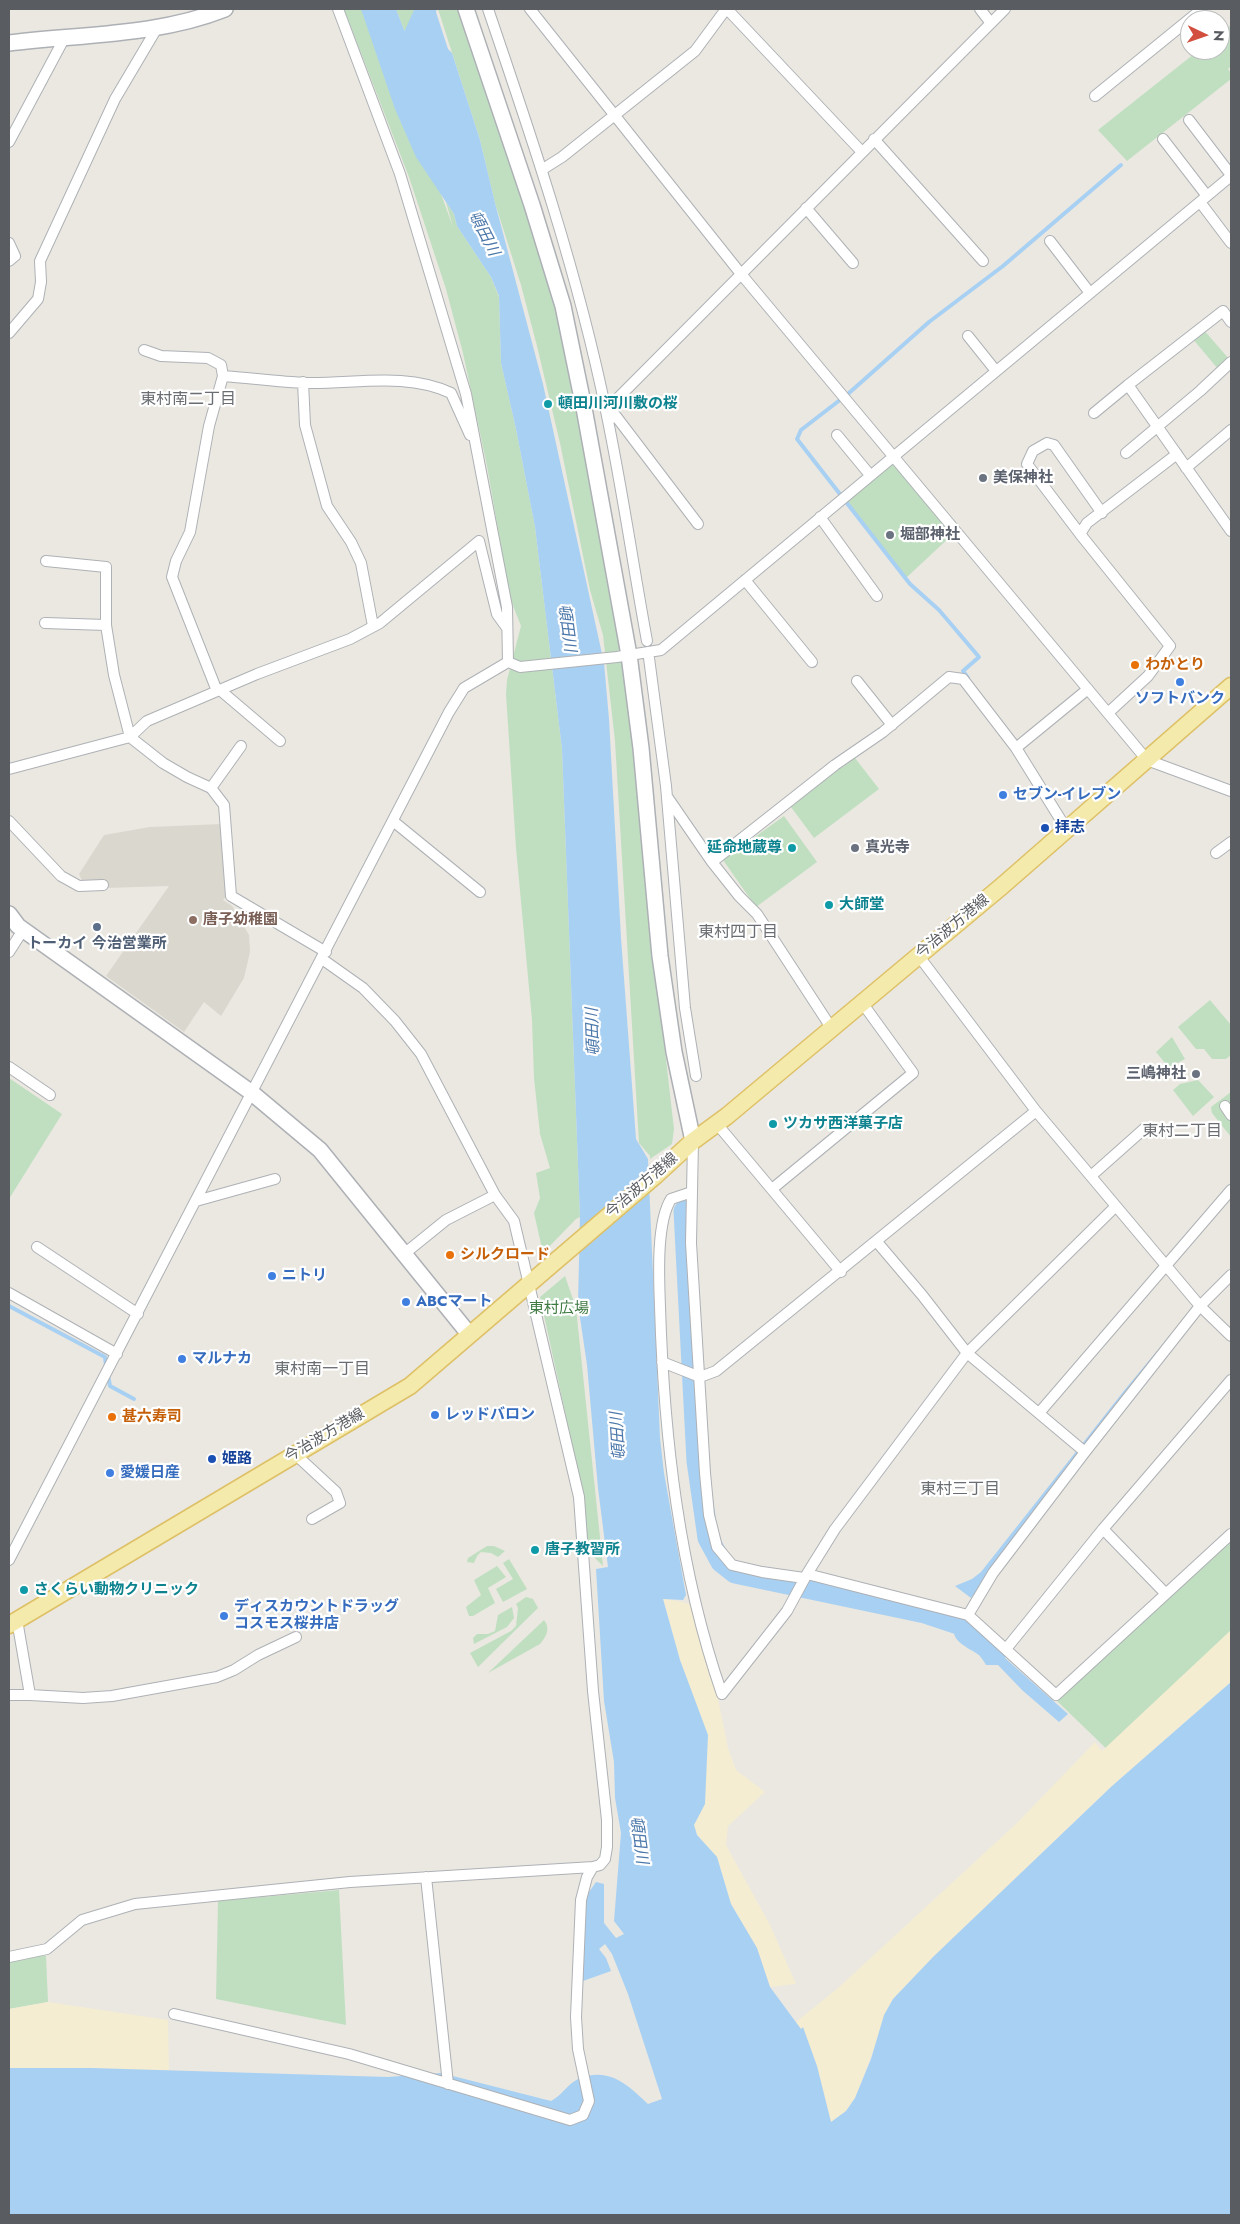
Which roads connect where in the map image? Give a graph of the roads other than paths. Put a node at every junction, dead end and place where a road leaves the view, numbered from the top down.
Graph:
1 (225, 9) edge
2 (338, 9) edge
3 (466, 9) edge
4 (488, 9) edge
5 (530, 9) edge
6 (713, 9) edge
7 (727, 9) edge
8 (980, 9) edge
9 (1005, 9) edge
10 (1202, 9) edge
11 (720, 18) junction
12 (990, 22) junction
13 (157, 28) junction
14 (65, 37) junction
15 (9, 43) edge
16 (1095, 96) dead end
17 (614, 115) junction
18 (1189, 120) dead end
19 (1163, 139) dead end
20 (874, 140) junction
21 (9, 142) edge
22 (862, 152) junction
23 (543, 169) junction
24 (1231, 176) edge
25 (1204, 199) junction
26 (806, 208) junction
27 (1050, 241) dead end
28 (1231, 242) edge
29 (9, 243) edge
30 (9, 260) edge
31 (983, 262) dead end
32 (853, 263) dead end
33 (741, 274) junction
34 (1090, 293) junction
35 (1231, 322) edge
36 (9, 333) edge
37 (968, 336) dead end
38 (144, 350) dead end
39 (1231, 362) edge
40 (996, 371) junction
41 (223, 376) junction
42 (303, 382) junction
43 (1128, 385) junction
44 (612, 411) junction
45 (1094, 413) dead end
46 (1158, 428) junction
47 (1231, 430) edge
48 (837, 435) dead end
49 (612, 442) junction
50 (476, 450) junction
51 (1126, 453) dead end
52 (1177, 454) junction
53 (893, 456) junction
54 (1186, 468) junction
55 (870, 475) junction
56 (1102, 513) junction
57 (820, 518) junction
58 (698, 524) dead end
59 (1231, 531) edge
60 (1080, 534) junction
61 (46, 561) dead end
62 (745, 580) junction
63 (877, 596) dead end
64 (45, 623) dead end
65 (106, 625) junction
66 (373, 626) junction
67 (507, 628) junction
68 (647, 642) dead end
69 (623, 656) junction
70 (649, 658) dead end
71 (508, 662) junction
72 (812, 662) dead end
73 (857, 681) dead end
74 (1231, 686) edge
75 (1088, 689) junction
76 (218, 690) junction
77 (1108, 713) junction
78 (892, 725) junction
79 (130, 737) junction
80 (280, 742) dead end
81 (242, 746) dead end
82 (1016, 748) junction
83 (1147, 760) junction
84 (9, 769) edge
85 (211, 788) junction
86 (1231, 791) edge
87 (667, 796) junction
88 (9, 820) edge
89 (393, 821) junction
90 (1067, 830) junction
91 (1231, 842) edge
92 (1216, 853) dead end
93 (712, 862) junction
94 (103, 885) dead end
95 (480, 892) dead end
96 (9, 914) edge
97 (23, 930) junction
98 (9, 952) edge
99 (324, 955) junction
100 (918, 955) junction
101 (863, 1004) junction
102 (832, 1029) junction
103 (9, 1067) edge
104 (696, 1076) dead end
105 (252, 1093) junction
106 (50, 1095) dead end
107 (1036, 1111) junction
108 (717, 1124) junction
109 (1146, 1128) dead end
110 (693, 1141) junction
111 (1091, 1176) junction
112 (275, 1179) dead end
113 (772, 1189) junction
114 (1231, 1190) edge
115 (692, 1192) junction
116 (495, 1195) junction
117 (196, 1201) junction
118 (1116, 1206) junction
119 (877, 1242) junction
120 (37, 1247) dead end
121 (404, 1254) junction
122 (1166, 1266) junction
123 (841, 1272) junction
124 (1231, 1276) edge
125 (530, 1283) junction
126 (9, 1293) edge
127 (1200, 1306) junction
128 (138, 1314) junction
129 (469, 1334) junction
130 (1231, 1336) edge
131 (967, 1353) junction
132 (117, 1354) junction
133 (662, 1362) junction
134 (700, 1377) junction
135 (1231, 1380) edge
136 (1039, 1413) junction
137 (1085, 1452) junction
138 (294, 1454) junction
139 (312, 1519) dead end
140 (1103, 1528) junction
141 (1231, 1534) edge
142 (9, 1560) edge
143 (805, 1576) junction
144 (1166, 1594) junction
145 (968, 1615) junction
146 (13, 1622) edge
147 (296, 1637) dead end
148 (1006, 1649) junction
149 (9, 1695) edge
150 (30, 1696) junction
151 (593, 1867) junction
152 (426, 1878) junction
153 (9, 1957) edge
154 (174, 2014) dead end
155 (448, 2084) junction

1 - 13 street
2 - 50 street
3 - 69 street
4 - 23 street
5 - 17 street
6 - 11 street
7 - 11 street
7 - 22 street
8 - 12 street
9 - 12 street
10 - 16 street
11 - 17 street
12 - 20 street
13 - 14 street
13 - 36 street
14 - 15 street
14 - 21 street
17 - 23 street
17 - 33 street
18 - 24 street
19 - 25 street
20 - 22 street
20 - 31 street
22 - 26 street
23 - 49 street
24 - 25 street
25 - 28 street
25 - 34 street
26 - 32 street
26 - 33 street
27 - 34 street
29 - 30 street
33 - 44 street
33 - 53 street
34 - 40 street
35 - 43 street
37 - 40 street
38 - 41 street
39 - 46 street
40 - 53 street
41 - 42 street
41 - 76 street
42 - 50 street
42 - 66 street
43 - 45 street
43 - 46 street
44 - 49 street
44 - 58 street
46 - 51 street
46 - 52 street
47 - 54 street
48 - 55 street
49 - 68 street
50 - 67 street
52 - 54 street
52 - 56 street
53 - 55 street
53 - 75 street
54 - 59 street
55 - 57 street
56 - 60 street
56 - 60 street
57 - 62 street
57 - 63 street
60 - 77 street
61 - 65 street
62 - 69 street
62 - 72 street
64 - 65 street
65 - 79 street
66 - 67 street
66 - 76 street
67 - 71 street
69 - 71 street
69 - 110 street
70 - 87 street
71 - 89 street
73 - 78 street
74 - 83 main road, 今治波方港線
75 - 77 street
75 - 82 street
76 - 79 street
76 - 80 street
77 - 83 street
78 - 82 street
78 - 93 street
79 - 84 street
79 - 85 street
81 - 85 street
82 - 90 street
83 - 86 street
83 - 90 main road, 今治波方港線
85 - 99 street
87 - 93 street
87 - 104 street
88 - 94 street
89 - 95 street
89 - 99 street
90 - 100 main road, 今治波方港線
91 - 92 street
93 - 102 street
96 - 97 street
97 - 98 street
97 - 105 street
99 - 105 street
99 - 116 street
100 - 101 main road, 今治波方港線
100 - 107 street
101 - 102 main road, 今治波方港線
101 - 113 street
102 - 108 main road, 今治波方港線
103 - 106 street
105 - 117 street
105 - 121 street
107 - 111 street
107 - 119 street
108 - 110 main road, 今治波方港線
108 - 113 street
109 - 111 street
110 - 115 street
110 - 125 main road, 今治波方港線
111 - 118 street
112 - 117 street
113 - 123 street
114 - 122 street
115 - 133 street
115 - 134 street
116 - 121 street
116 - 125 street
117 - 128 street
118 - 122 street
118 - 131 street
119 - 123 street
119 - 131 street
120 - 128 street
121 - 129 street
122 - 127 street
122 - 136 street
123 - 134 street
124 - 127 street
125 - 129 main road, 今治波方港線
125 - 151 street
126 - 132 street
127 - 130 street
127 - 137 street
128 - 132 street
129 - 138 main road, 今治波方港線
131 - 136 street
131 - 143 street
132 - 142 street
133 - 134 street
133 - 143 street
134 - 143 street
135 - 140 street
136 - 137 street
137 - 145 street
138 - 139 street
138 - 146 main road, 今治波方港線
140 - 144 street
140 - 148 street
141 - 144 street
143 - 145 street
144 - 148 street
145 - 148 street
146 - 150 street
147 - 150 street
149 - 150 street
151 - 152 street
151 - 155 street
152 - 153 street
152 - 155 street
154 - 155 street

